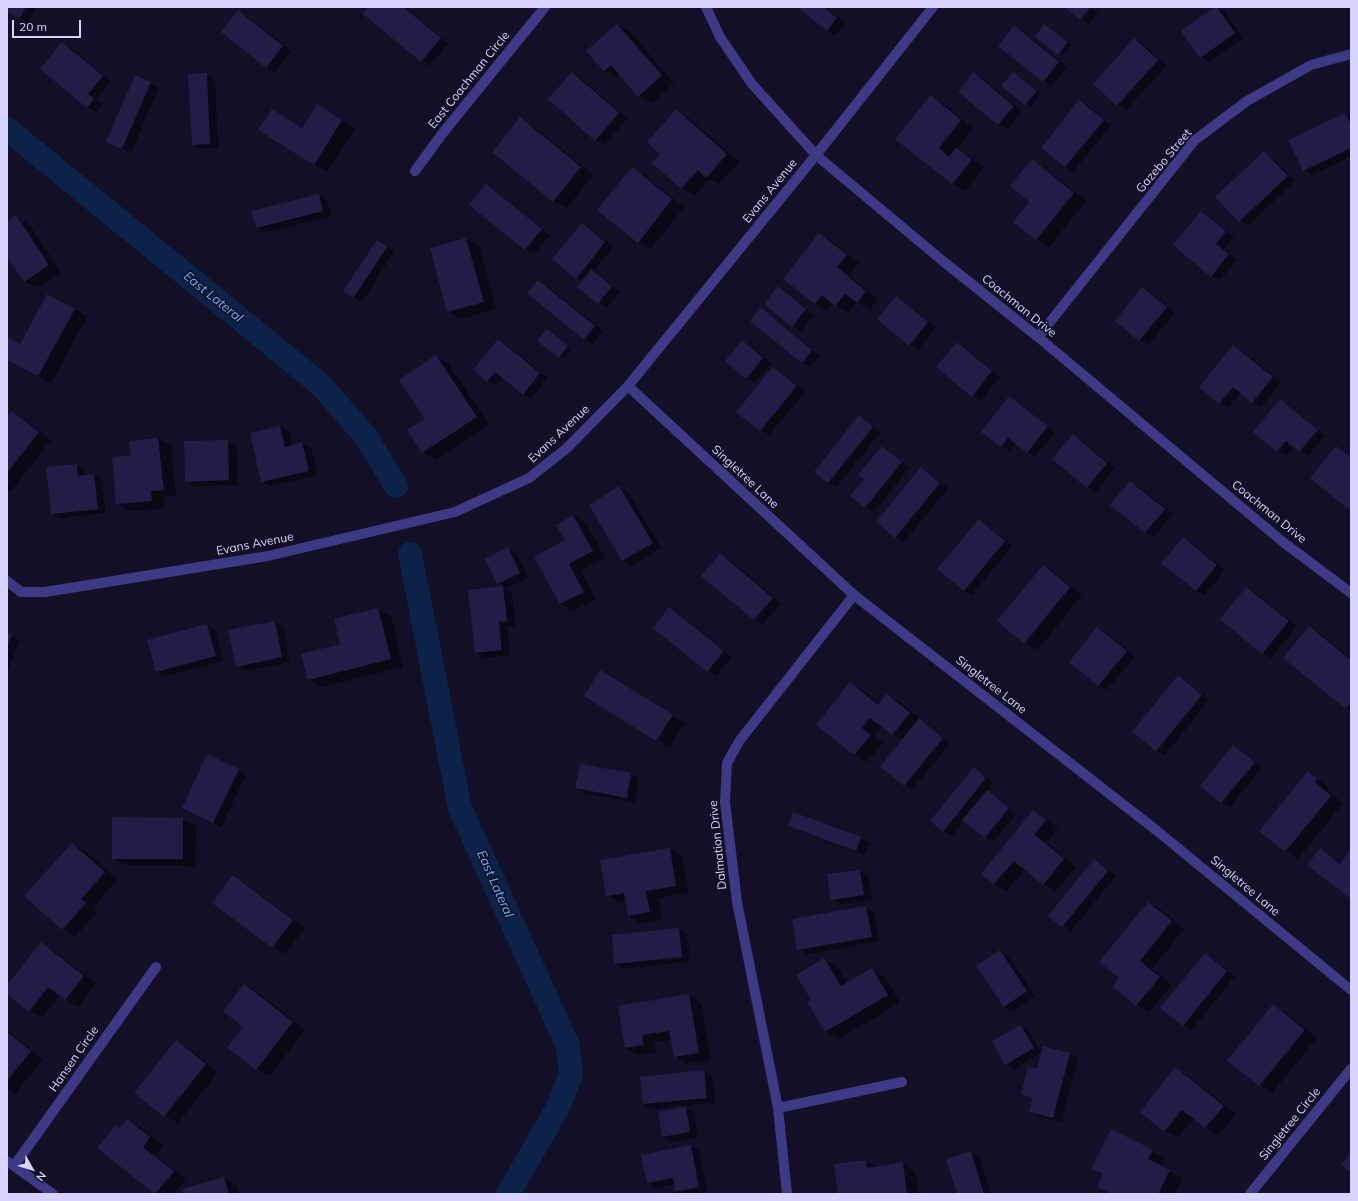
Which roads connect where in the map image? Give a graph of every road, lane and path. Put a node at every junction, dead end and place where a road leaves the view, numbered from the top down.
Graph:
1 (545, 7) edge
2 (706, 7) edge
3 (933, 7) edge
4 (1351, 54) edge
5 (816, 155) junction
6 (415, 171) dead end
7 (1038, 337) junction
8 (628, 386) junction
9 (7, 581) edge
10 (1351, 593) edge
11 (854, 594) junction
12 (156, 966) dead end
13 (1351, 990) edge
14 (1351, 1070) edge
15 (902, 1082) dead end
16 (778, 1108) junction
17 (11, 1163) edge
18 (53, 1194) edge
19 (787, 1194) edge
20 (1250, 1194) edge

1 - 6 street, East Coachman Circle
2 - 5 street, Coachman Drive
3 - 5 street, Evans Avenue
4 - 7 street, Gazebo Street
5 - 7 street, Coachman Drive
5 - 8 street, Evans Avenue
7 - 10 street, Coachman Drive
8 - 9 street, Evans Avenue
8 - 11 street, Singletree Lane
11 - 13 street, Singletree Lane
11 - 16 street, Dalmation Drive
12 - 17 street, Hansen Circle
14 - 20 street, Singletree Circle
15 - 16 street
16 - 19 street, Dalmation Drive
17 - 18 street

